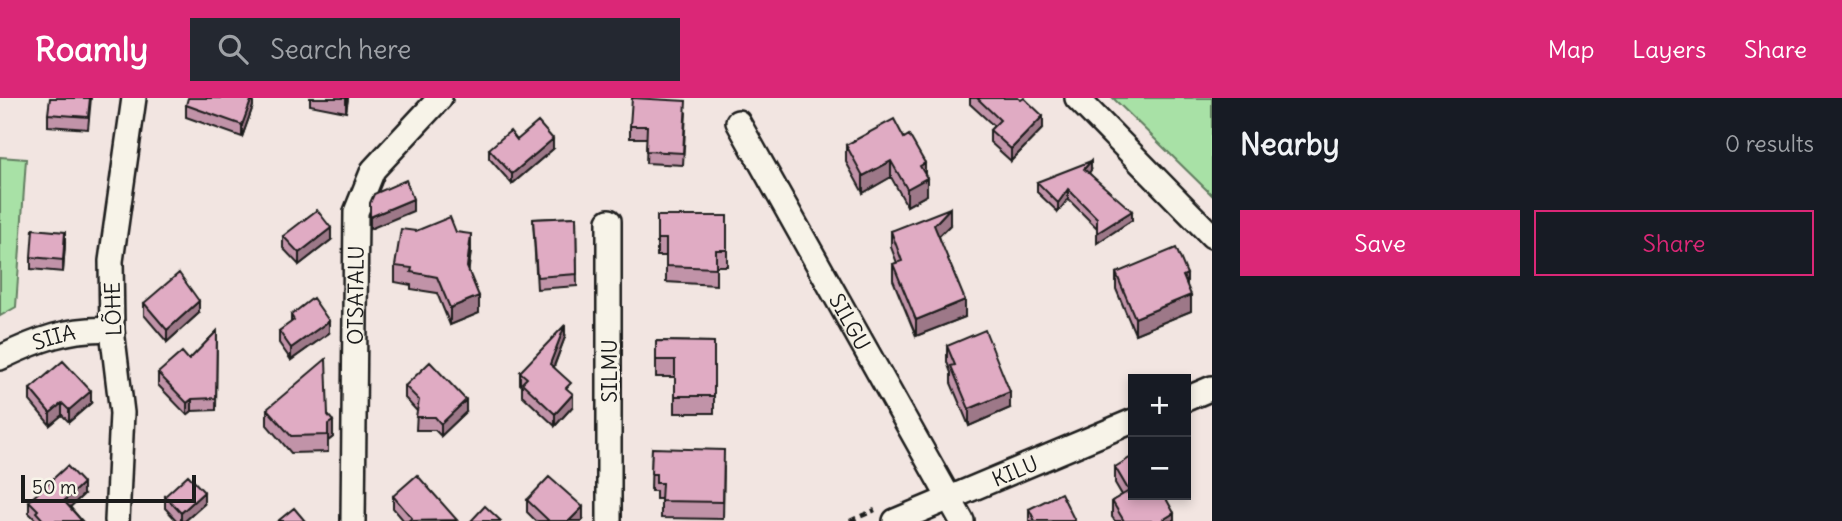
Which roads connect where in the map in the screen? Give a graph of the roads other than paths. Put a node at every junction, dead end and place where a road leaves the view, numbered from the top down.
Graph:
1 (134, 98) edge
2 (440, 98) edge
3 (1077, 98) edge
4 (738, 122) dead end
5 (609, 221) dead end
6 (1212, 236) edge
7 (112, 330) junction
8 (0, 358) edge
9 (1212, 388) edge
10 (1191, 397) edge
11 (1128, 423) edge
12 (948, 497) junction
13 (117, 521) edge
14 (352, 521) edge
15 (609, 521) edge
16 (895, 521) edge
17 (962, 521) edge

1 - 7 street, LÕHE
2 - 14 street, OTSATALU
3 - 6 street
4 - 12 street, SILGU
5 - 15 street, SILMU
7 - 8 street, SIIA
7 - 13 street, LÕHE
9 - 10 street
11 - 12 street, KILU
12 - 16 street, KILU
12 - 17 street, SILGU

